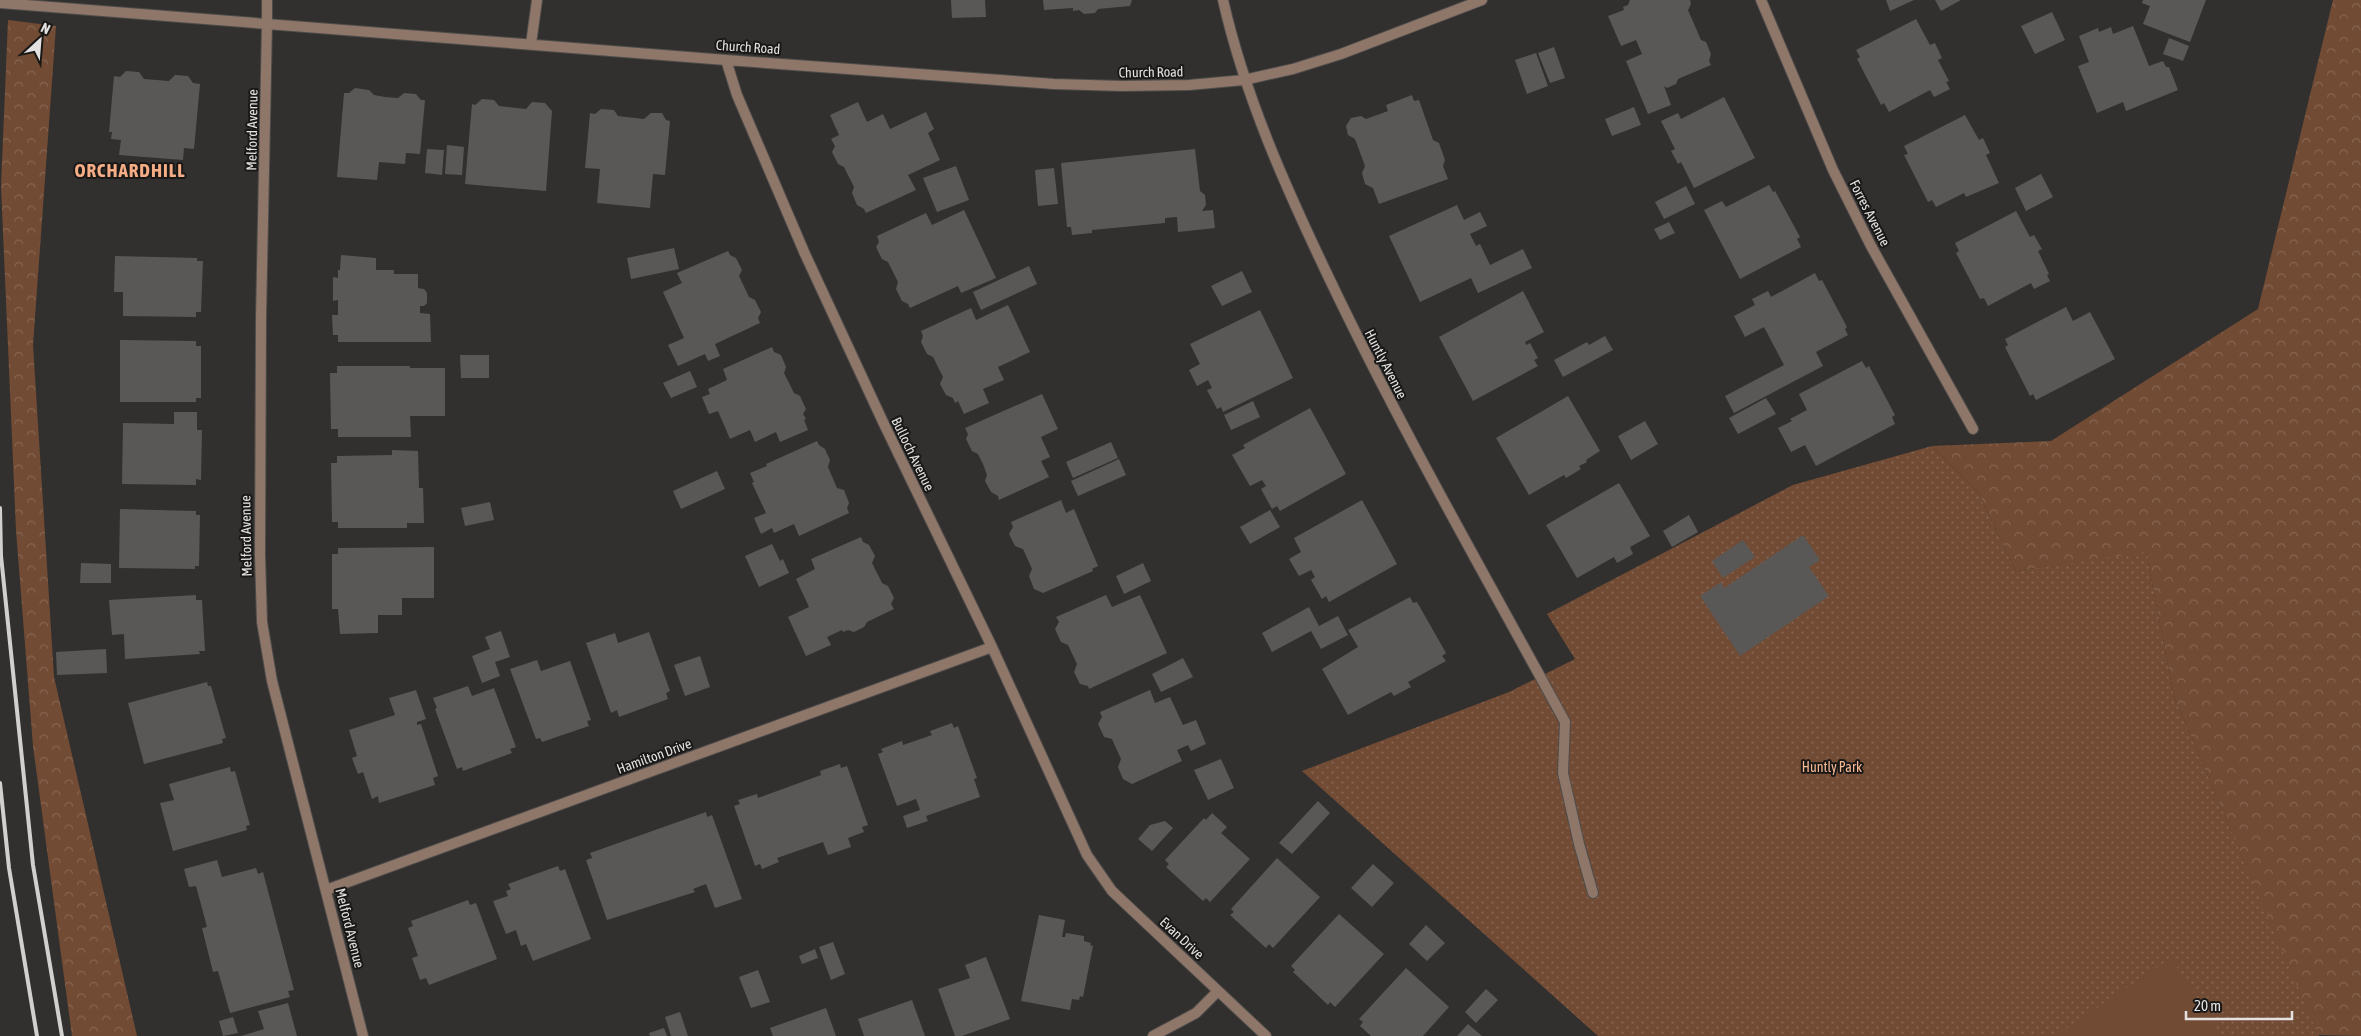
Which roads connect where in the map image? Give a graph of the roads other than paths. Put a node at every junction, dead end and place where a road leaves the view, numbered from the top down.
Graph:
1 (267, 0) edge
2 (537, 0) edge
3 (1223, 0) edge
4 (1482, 0) edge
5 (1761, 0) edge
6 (0, 3) edge
7 (57, 4) edge
8 (267, 23) junction
9 (531, 44) junction
10 (726, 60) junction
11 (1244, 80) junction
12 (1973, 429) dead end
13 (992, 647) junction
14 (1087, 855) joint
15 (326, 890) junction
16 (1593, 893) dead end
17 (1218, 992) junction
18 (363, 1036) edge
19 (1153, 1036) edge
20 (1266, 1036) edge

1 - 8 street, Melford Avenue
2 - 9 street
3 - 11 street, Huntly Avenue
4 - 11 street, Church Road
5 - 12 street, Forres Avenue
6 - 7 street, Church Road
7 - 8 street, Church Road
8 - 9 street, Church Road
8 - 15 street, Melford Avenue
9 - 10 street, Church Road
10 - 11 street, Church Road
10 - 13 street, Bulloch Avenue
11 - 16 street, Huntly Avenue
13 - 14 street, Bulloch Avenue
13 - 15 street, Hamilton Drive
14 - 17 street, Evan Drive
15 - 18 street, Melford Avenue
17 - 19 street
17 - 20 street, Evan Drive

